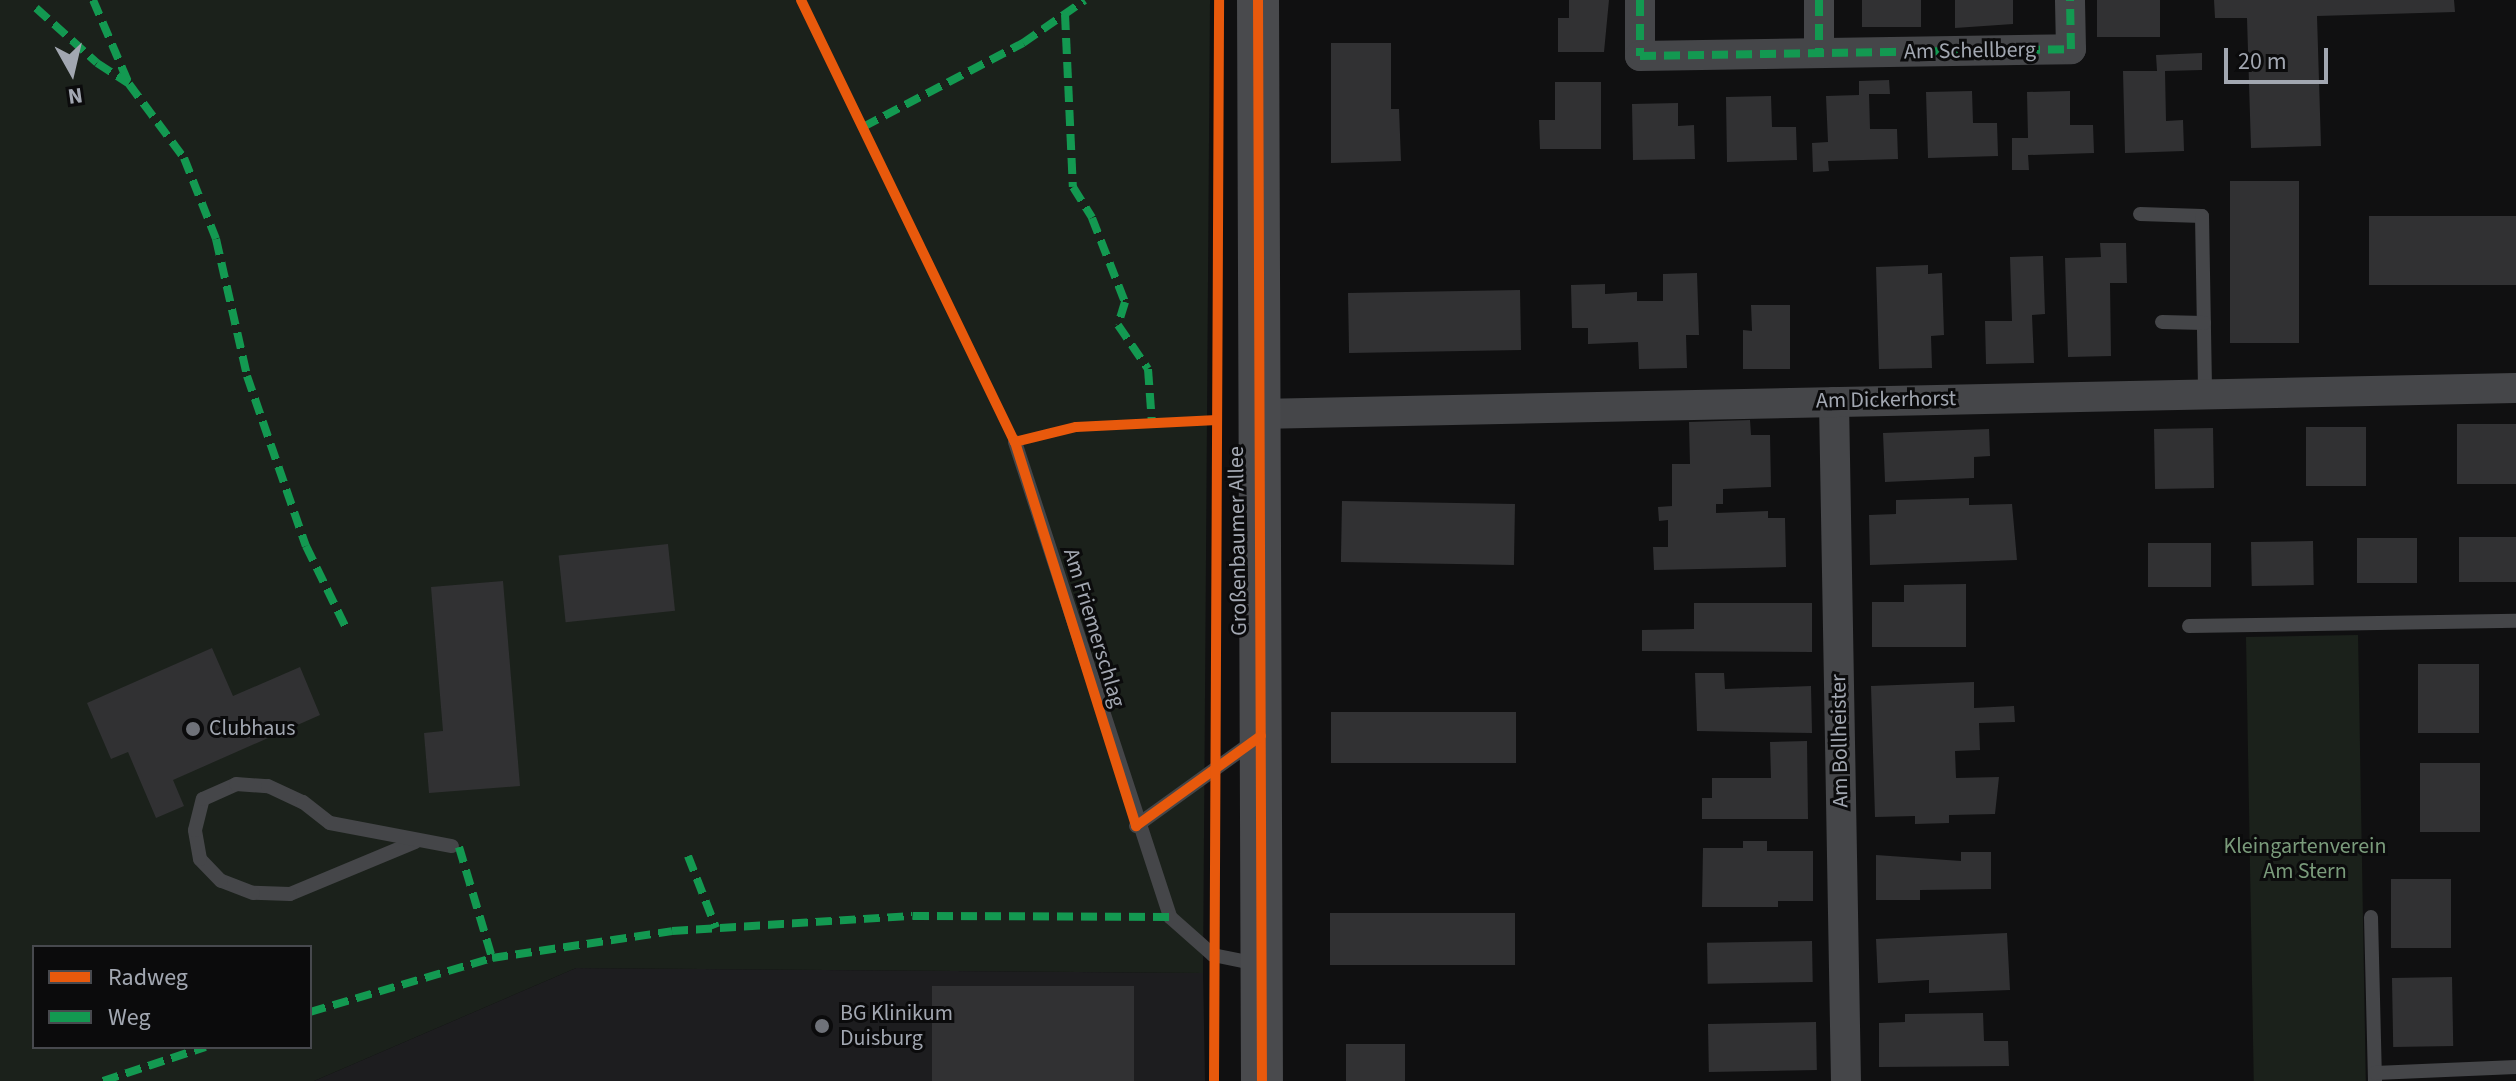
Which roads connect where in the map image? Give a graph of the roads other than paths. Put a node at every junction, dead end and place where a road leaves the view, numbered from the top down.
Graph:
1 (1258, 0) edge
2 (1640, 0) edge
3 (1819, 0) edge
4 (2070, 0) edge
5 (1819, 53) junction
6 (2140, 214) dead end
7 (2162, 322) dead end
8 (2204, 323) junction
9 (2516, 388) edge
10 (2205, 394) junction
11 (1834, 402) junction
12 (1256, 414) junction
13 (1015, 442) dead end
14 (2516, 621) edge
15 (2189, 626) dead end
16 (1261, 736) junction
17 (1136, 826) junction
18 (415, 842) junction
19 (452, 846) dead end
20 (2371, 917) dead end
21 (1262, 965) junction
22 (2516, 1067) edge
23 (2375, 1077) edge
24 (1262, 1081) edge
25 (1846, 1081) edge

1 - 12 main road, Großenbaumer Allee
2 - 5 street, Am Schellberg
3 - 5 street
4 - 5 street, Am Schellberg
6 - 8 lane
7 - 8 lane
8 - 10 lane
9 - 10 street, Am Dickerhorst
10 - 11 street, Am Dickerhorst
11 - 12 street, Am Dickerhorst
11 - 25 street, Am Bollheister
12 - 16 main road, Großenbaumer Allee
13 - 17 lane, Am Friemerschlag
14 - 15 lane
16 - 17 lane
16 - 21 main road, Großenbaumer Allee
17 - 21 lane, Am Friemerschlag
18 - 18 lane
18 - 19 lane
20 - 23 lane
21 - 24 main road, Großenbaumer Allee
22 - 23 lane

